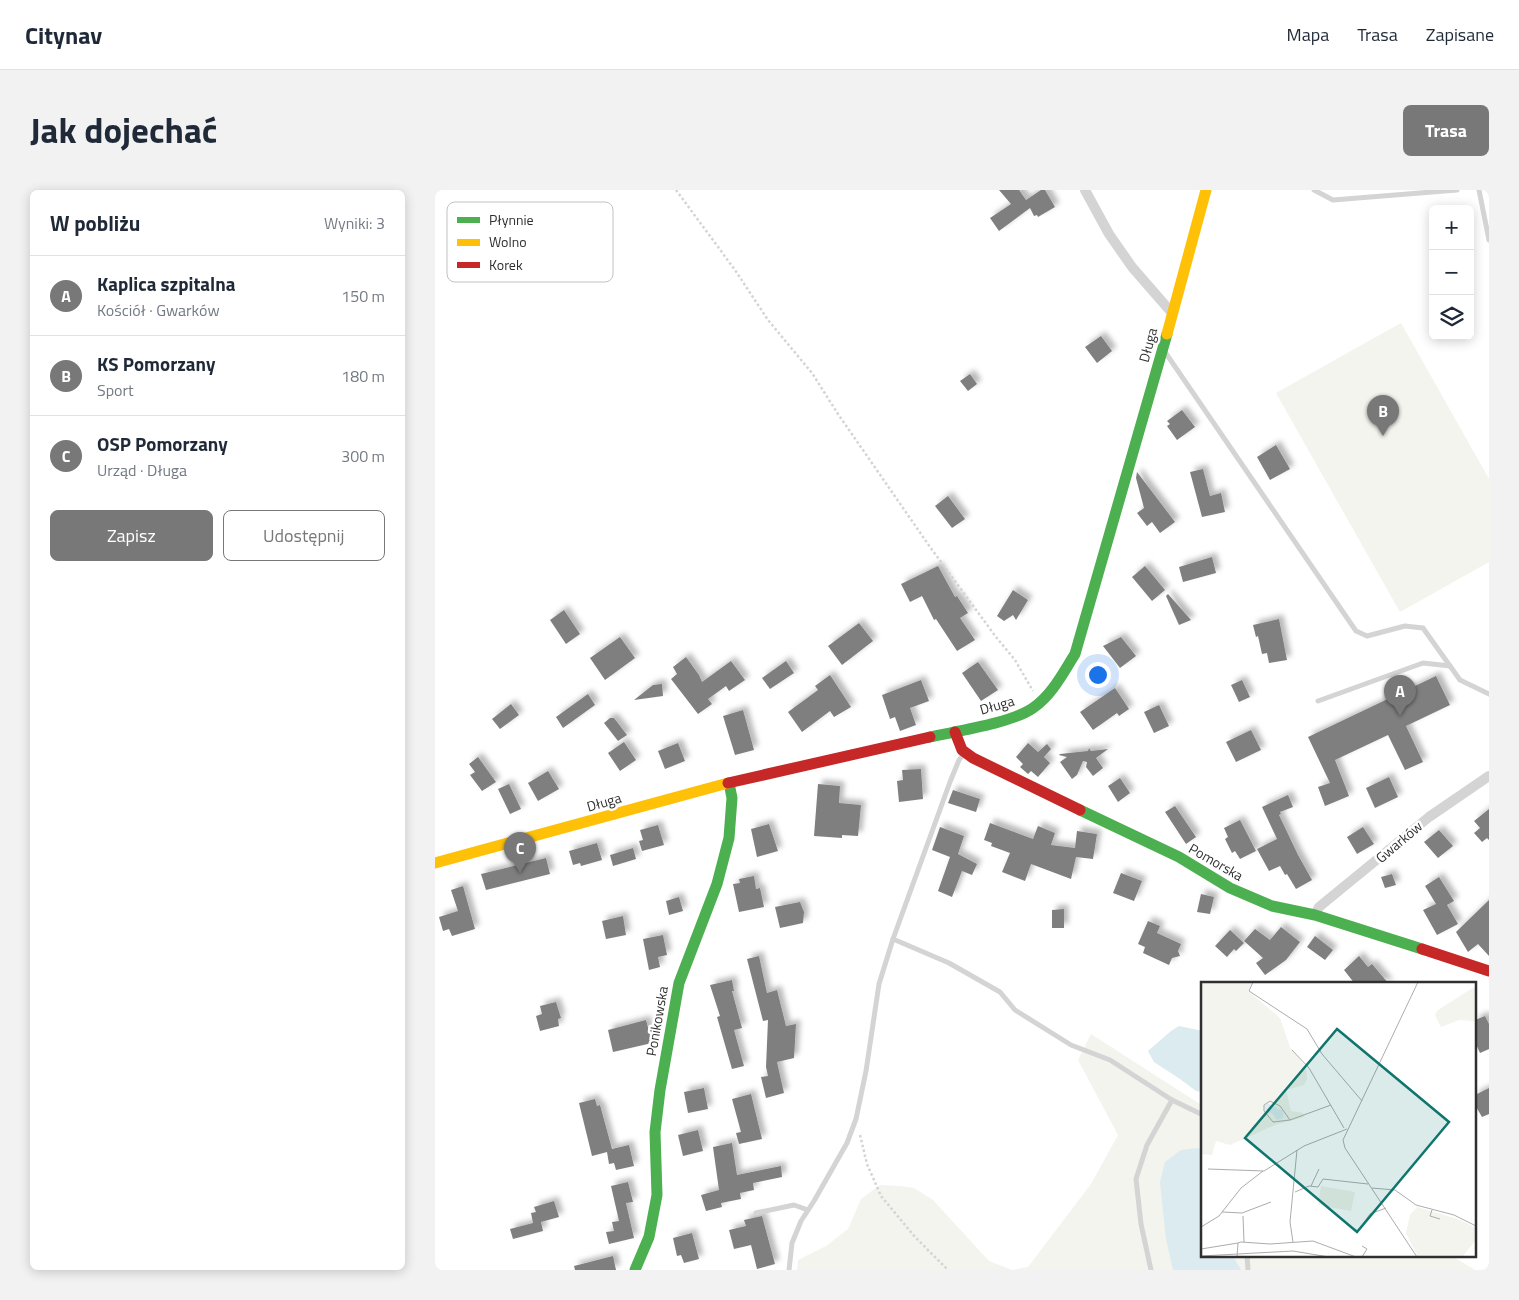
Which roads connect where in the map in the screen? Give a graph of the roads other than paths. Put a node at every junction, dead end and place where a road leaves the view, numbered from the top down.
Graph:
1 (1085, 190) edge
2 (1206, 190) edge
3 (1314, 190) edge
4 (1457, 190) edge
5 (1479, 190) edge
6 (1489, 240) edge
7 (1172, 313) junction
8 (1163, 349) junction
9 (1450, 666) junction
10 (1489, 694) edge
11 (1318, 701) dead end
12 (955, 732) junction
13 (965, 754) junction
14 (1489, 776) edge
15 (729, 782) junction
16 (435, 863) edge
17 (1315, 915) junction
18 (893, 939) junction
19 (1489, 971) edge
20 (1172, 1100) junction
21 (1201, 1114) edge
22 (807, 1210) junction
23 (756, 1213) dead end
24 (635, 1270) edge
25 (789, 1270) edge
26 (1151, 1270) edge

1 - 7 street
2 - 7 street, Długa
3 - 4 lane
5 - 6 lane
7 - 8 street, Długa
8 - 9 lane
8 - 12 street, Długa
9 - 10 lane
9 - 11 lane
12 - 13 street
12 - 15 street, Długa
13 - 17 street, Pomorska
13 - 18 lane
14 - 17 street, Gwarków
15 - 16 street, Długa
15 - 24 street, Ponikowska
17 - 19 street, Pomorska
18 - 20 lane
18 - 22 lane
20 - 21 lane
20 - 26 lane
22 - 23 lane
22 - 25 lane

